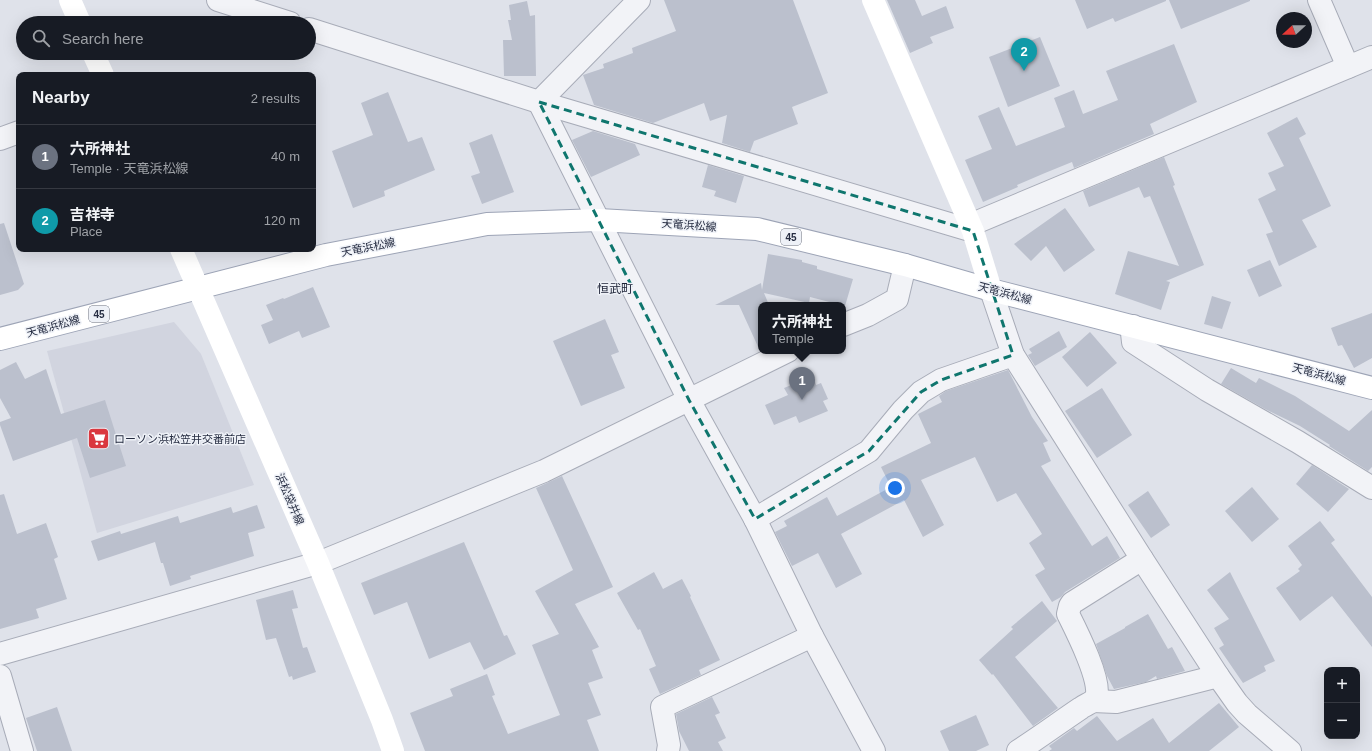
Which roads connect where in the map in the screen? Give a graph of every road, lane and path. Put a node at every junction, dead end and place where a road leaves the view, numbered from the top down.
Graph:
1 (70, 0) edge
2 (218, 0) edge
3 (639, 0) edge
4 (872, 0) edge
5 (1319, 0) edge
6 (77, 16) edge
7 (268, 16) edge
8 (316, 31) edge
9 (1372, 57) edge
10 (96, 60) edge
11 (1348, 67) junction
12 (102, 72) edge
13 (539, 102) junction
14 (16, 133) edge
15 (0, 139) edge
16 (599, 220) junction
17 (971, 228) junction
18 (182, 252) edge
19 (905, 265) junction
20 (199, 288) junction
21 (991, 290) junction
22 (846, 324) edge
23 (1133, 326) junction
24 (0, 340) edge
25 (782, 354) edge
26 (1013, 355) junction
27 (1371, 386) edge
28 (689, 400) junction
29 (1372, 488) edge
30 (755, 519) junction
31 (1142, 559) junction
32 (318, 563) junction
33 (812, 636) junction
34 (0, 654) edge
35 (0, 676) edge
36 (1218, 676) junction
37 (1093, 701) junction
38 (22, 751) edge
39 (393, 751) edge
40 (668, 751) edge
41 (874, 751) edge
42 (1018, 751) edge
43 (1290, 751) edge

1 - 6 main road
2 - 7 street
3 - 13 street
4 - 17 main road
5 - 11 street
8 - 13 street
9 - 11 street
10 - 12 main road
11 - 17 street
13 - 16 street
13 - 17 street
14 - 15 street
16 - 19 main road, 天竜浜松線 / 45
16 - 20 main road, 天竜浜松線 / 45
16 - 28 street
17 - 21 main road
18 - 20 main road, 浜松袋井線
19 - 21 main road, 天竜浜松線 / 45
19 - 22 street
20 - 24 main road, 天竜浜松線 / 45
20 - 32 main road, 浜松袋井線
21 - 23 main road, 天竜浜松線 / 45
21 - 26 street
23 - 27 main road, 天竜浜松線 / 45
23 - 29 street
25 - 28 street
26 - 30 street
26 - 31 street
28 - 30 street
28 - 32 street
30 - 33 street
31 - 36 street
31 - 37 street
32 - 34 street
32 - 39 main road, 浜松袋井線
33 - 40 street
33 - 41 street
35 - 38 street
36 - 37 street
36 - 43 street
37 - 42 street

